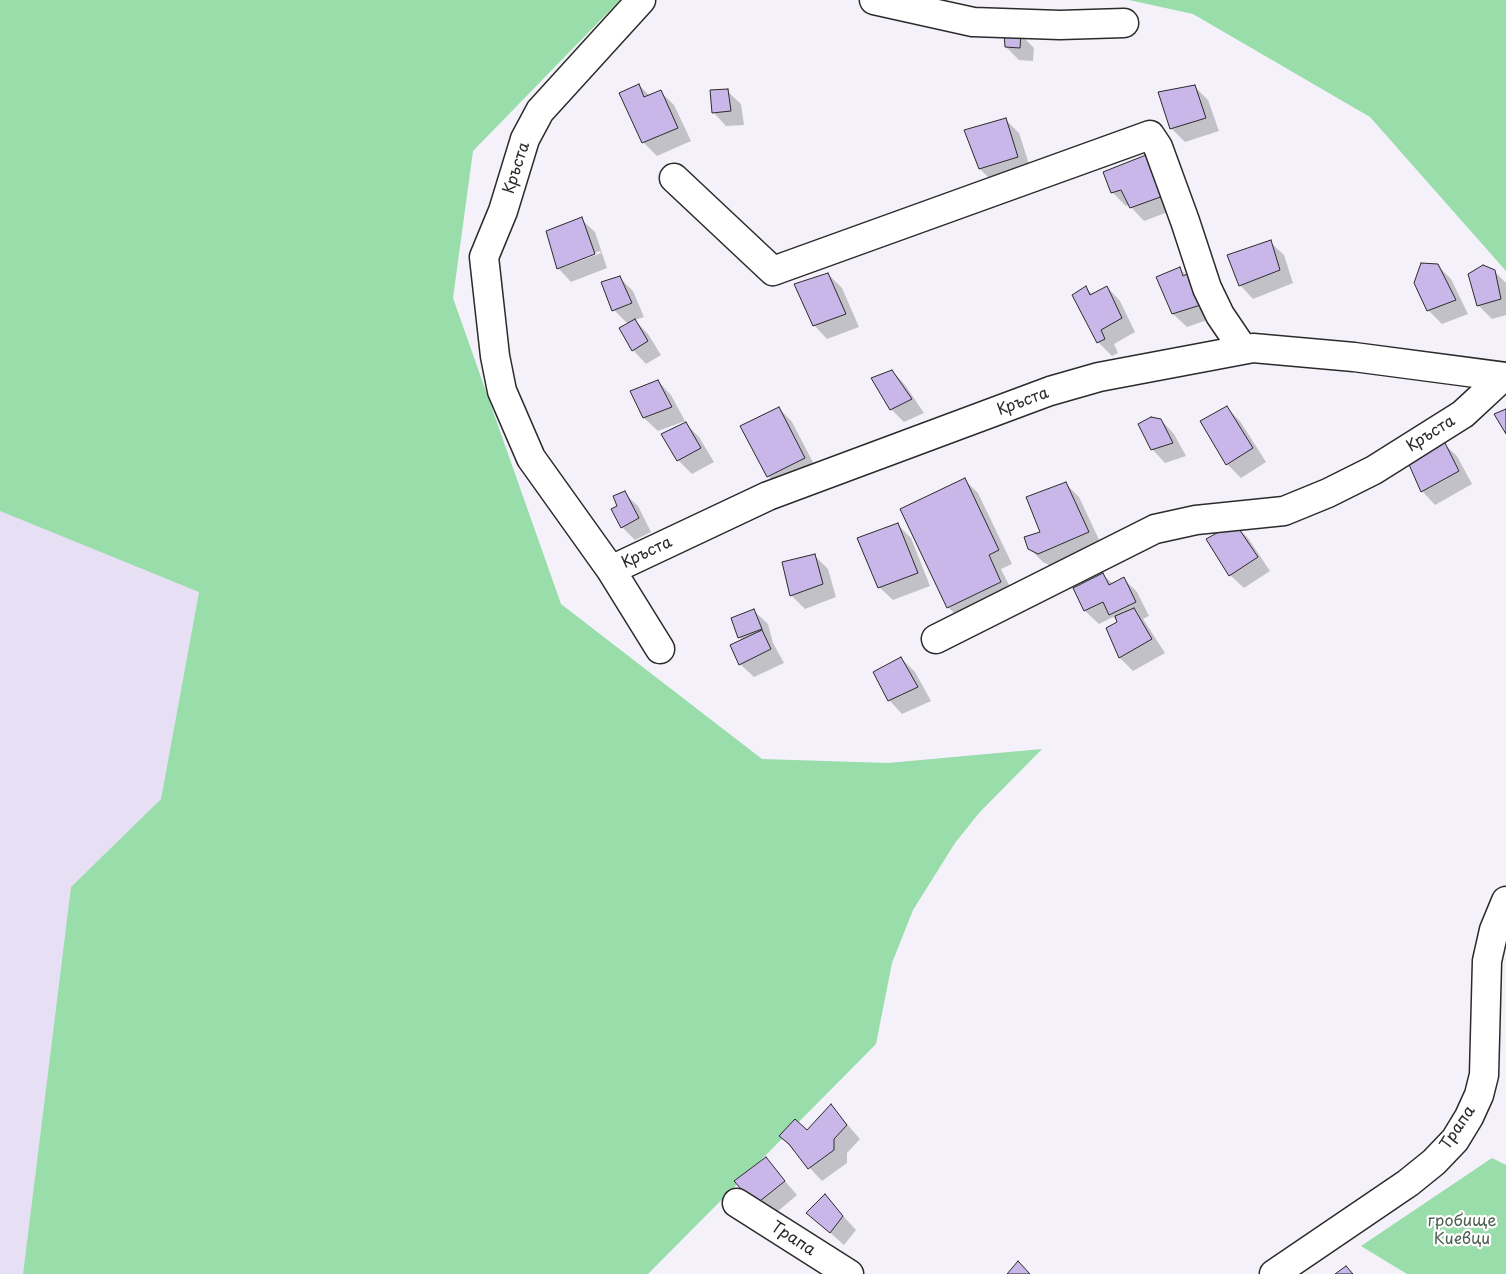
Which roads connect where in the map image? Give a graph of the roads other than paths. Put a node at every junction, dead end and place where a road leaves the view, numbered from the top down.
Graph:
1 (640, 0) edge
2 (874, 0) edge
3 (1124, 23) dead end
4 (674, 178) dead end
5 (1243, 349) junction
6 (1504, 377) edge
7 (611, 570) junction
8 (936, 638) dead end
9 (660, 649) dead end
10 (1506, 901) edge
11 (737, 1203) dead end
12 (849, 1274) edge
13 (1274, 1274) edge

1 - 7 street, Кръста
2 - 3 street
4 - 5 street
5 - 6 street, Кръста
5 - 7 street, Кръста
6 - 8 street, Кръста
7 - 9 street
10 - 13 street, Трапа
11 - 12 street, Трапа

